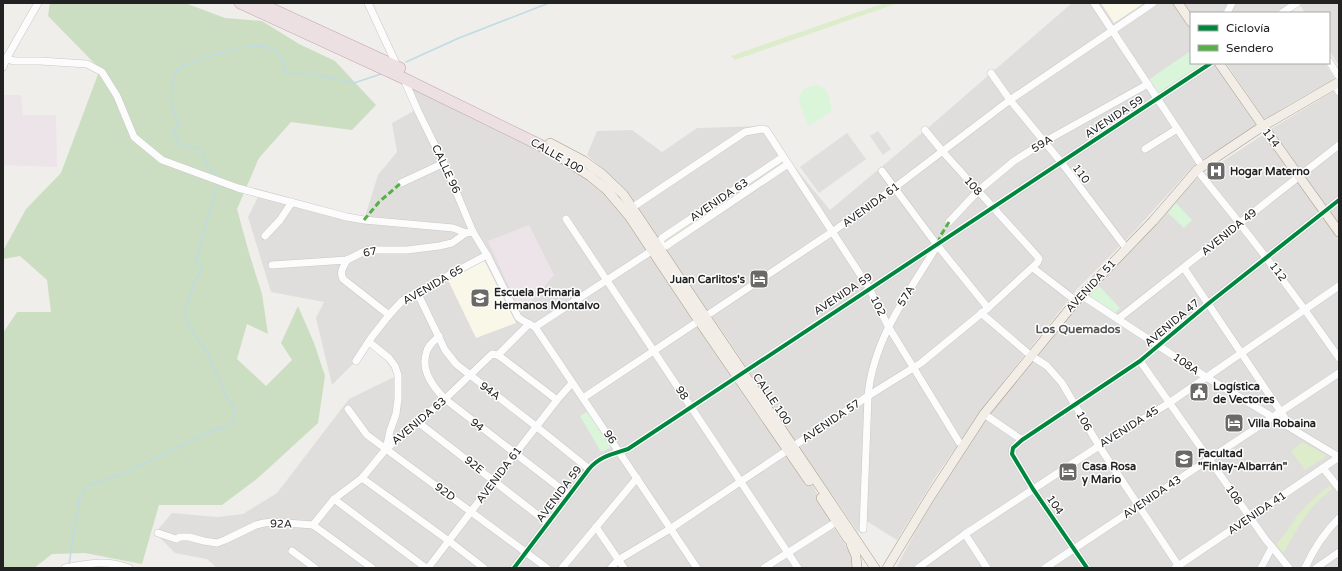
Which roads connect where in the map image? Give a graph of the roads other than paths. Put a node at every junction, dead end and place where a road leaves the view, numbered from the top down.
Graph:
1 (38, 3) edge
2 (240, 3) edge
3 (259, 3) edge
4 (368, 3) edge
5 (1094, 3) edge
6 (1153, 3) edge
7 (1178, 3) edge
8 (1232, 3) edge
9 (1294, 4) edge
10 (1228, 12) edge
11 (1283, 12) edge
12 (1190, 21) edge
13 (1112, 30) junction
14 (6, 59) junction
15 (1209, 64) edge
16 (1220, 64) edge
17 (1330, 64) edge
18 (3, 67) edge
19 (398, 67) junction
20 (991, 73) dead end
21 (403, 78) junction
22 (1148, 84) junction
23 (1338, 84) edge
24 (1158, 99) junction
25 (1010, 100) junction
26 (1263, 126) junction
27 (1177, 129) junction
28 (925, 130) dead end
29 (1044, 142) junction
30 (547, 145) junction
31 (1339, 145) edge
32 (1145, 149) dead end
33 (943, 152) junction
34 (783, 157) junction
35 (1061, 162) junction
36 (444, 163) junction
37 (788, 164) junction
38 (1199, 168) junction
39 (882, 171) dead end
40 (1299, 177) junction
41 (401, 183) dead end
42 (894, 188) junction
43 (978, 191) junction
44 (1339, 200) edge
45 (292, 202) junction
46 (633, 207) junction
47 (993, 208) junction
48 (1324, 212) junction
49 (566, 219) dead end
50 (949, 222) dead end
51 (1240, 222) junction
52 (469, 232) junction
53 (832, 232) junction
54 (1339, 232) edge
55 (265, 236) dead end
56 (937, 245) junction
57 (656, 248) junction
58 (1126, 248) junction
59 (487, 255) junction
60 (1266, 257) junction
61 (1039, 259) joint
62 (348, 260) junction
63 (272, 265) dead end
64 (1033, 268) junction
65 (1184, 268) junction
66 (608, 280) junction
67 (1339, 286) edge
68 (869, 288) junction
69 (417, 292) junction
70 (1078, 298) junction
71 (1209, 303) junction
72 (988, 308) junction
73 (1305, 309) junction
74 (981, 313) junction
75 (389, 315) junction
76 (702, 318) junction
77 (1118, 319) junction
78 (532, 325) junction
79 (888, 326) junction
80 (439, 336) junction
81 (369, 342) junction
82 (1159, 345) junction
83 (654, 350) junction
84 (1241, 353) junction
85 (498, 355) junction
86 (1030, 355) junction
87 (1339, 358) edge
88 (356, 361) dead end
89 (1140, 361) junction
90 (913, 368) junction
91 (1339, 373) edge
92 (740, 374) junction
93 (470, 376) junction
94 (1206, 377) junction
95 (572, 383) junction
96 (868, 396) junction
97 (583, 398) junction
98 (445, 399) junction
99 (557, 400) junction
100 (1169, 403) junction
101 (1075, 404) junction
102 (691, 406) junction
103 (348, 409) dead end
104 (1281, 412) junction
105 (984, 414) junction
106 (1272, 418) junction
107 (419, 423) junction
108 (537, 427) junction
109 (1292, 429) junction
110 (1022, 440) junction
111 (963, 446) junction
112 (1099, 446) junction
113 (386, 449) junction
114 (790, 449) junction
115 (1012, 451) joint
116 (620, 452) junction
117 (515, 454) junction
118 (1339, 457) edge
119 (1209, 459) junction
120 (1323, 468) junction
121 (589, 469) junction
122 (362, 478) junction
123 (637, 478) junction
124 (494, 481) junction
125 (741, 481) junction
126 (1339, 488) edge
127 (1033, 489) junction
128 (569, 495) junction
129 (334, 499) junction
130 (1138, 506) junction
131 (472, 511) junction
132 (1250, 518) junction
133 (1339, 518) edge
134 (836, 522) junction
135 (548, 523) junction
136 (313, 525) junction
137 (596, 527) junction
138 (670, 529) junction
139 (863, 529) dead end
140 (158, 533) dead end
141 (965, 534) junction
142 (449, 540) junction
143 (1272, 547) junction
144 (1074, 549) junction
145 (292, 551) dead end
146 (526, 552) junction
147 (787, 552) junction
148 (1339, 552) edge
149 (865, 554) junction
150 (618, 560) junction
151 (889, 565) edge
152 (866, 567) edge
153 (1178, 567) edge
154 (65, 568) edge
155 (129, 568) edge
156 (315, 568) edge
157 (372, 568) edge
158 (427, 568) edge
159 (484, 568) edge
160 (514, 568) edge
161 (547, 568) edge
162 (562, 568) edge
163 (611, 568) edge
164 (624, 568) edge
165 (697, 568) edge
166 (764, 568) edge
167 (798, 568) edge
168 (918, 568) edge
169 (987, 568) edge
170 (1045, 568) edge
171 (1087, 568) edge
172 (1261, 568) edge
173 (1289, 568) edge
174 (1304, 568) edge
175 (1316, 568) edge

1 - 14 street
2 - 21 highway, CALLE 100
3 - 19 highway, CALLE 100
4 - 19 street, CALLE 96
5 - 13 street, 112
6 - 13 street, AVENIDA 61
7 - 12 main road
8 - 10 street
9 - 11 street
13 - 22 street, 112
13 - 25 street, AVENIDA 61
14 - 18 street
14 - 45 street
15 - 24 street, AVENIDA 59
16 - 26 main road, 114
17 - 23 street
19 - 21 street, CALLE 96
19 - 30 highway, CALLE 100
20 - 25 street, 110
21 - 30 highway, CALLE 100
21 - 36 street, CALLE 96
22 - 24 street, 112
22 - 29 street, 59A
23 - 26 main road, AVENIDA 51
24 - 27 street, 112
24 - 35 street, AVENIDA 59
25 - 29 street, 110
25 - 33 street, AVENIDA 61
26 - 38 main road, AVENIDA 51
26 - 40 main road, 114
27 - 32 street
27 - 38 street, 112
28 - 33 street, 108
29 - 35 street, 110
29 - 43 street, 59A
30 - 46 main road, CALLE 100
30 - 57 main road, CALLE 100
31 - 40 street, AVENIDA 49
33 - 42 street, AVENIDA 61
33 - 43 street, 108
34 - 37 street, 102
34 - 46 street, 102
34 - 57 street, AVENIDA 63
35 - 47 street, AVENIDA 59
35 - 58 street, 110
36 - 41 street
36 - 52 street, CALLE 96
37 - 53 street, 102
37 - 57 street, AVENIDA 63
38 - 51 street, 112
38 - 58 main road, AVENIDA 51
39 - 42 street
40 - 48 main road, 114
40 - 51 street, AVENIDA 49
42 - 53 street, AVENIDA 61
42 - 56 street
43 - 47 street, 108
43 - 50 street, 59A
44 - 48 street, AVENIDA 47
45 - 52 street
45 - 55 street
46 - 57 main road, CALLE 100
47 - 56 street, AVENIDA 59
47 - 61 street, 108
48 - 54 main road, 114
48 - 60 street, AVENIDA 47
49 - 66 street, 98
51 - 60 street, 112
51 - 65 street, AVENIDA 49
52 - 59 street, CALLE 96
52 - 62 street, 67
53 - 68 street, 102
53 - 76 street, AVENIDA 61
56 - 68 street, AVENIDA 59
56 - 72 street
56 - 79 street, 57A
57 - 66 street, AVENIDA 63
57 - 76 main road, CALLE 100
58 - 70 main road, AVENIDA 51
59 - 69 street, AVENIDA 65
59 - 78 street, CALLE 96
60 - 71 street, AVENIDA 47
60 - 73 street, 112
61 - 64 street, AVENIDA 57
62 - 63 street, 67
62 - 75 street
64 - 70 street, 108A
64 - 72 street, AVENIDA 57
65 - 71 street
65 - 77 street, AVENIDA 49
66 - 78 street, AVENIDA 63
66 - 83 street, 98
67 - 73 street, AVENIDA 45
68 - 79 street, 102
68 - 92 street, AVENIDA 59
69 - 75 street, AVENIDA 65
69 - 80 street, 94A
70 - 77 street, 108A
70 - 86 main road, AVENIDA 51
71 - 82 street, AVENIDA 47
71 - 84 street
72 - 74 street, AVENIDA 57
73 - 84 street, AVENIDA 45
73 - 87 street, 112
74 - 86 street, 106
74 - 90 street, AVENIDA 57
75 - 81 street, AVENIDA 65
76 - 83 street, AVENIDA 61
76 - 92 main road, CALLE 100
77 - 82 street, 108A
78 - 85 street, AVENIDA 63
78 - 95 street, 96
79 - 90 street, 102
79 - 96 street, 57A
80 - 93 street, 94A
80 - 98 street, 94
81 - 88 street, AVENIDA 65
81 - 113 street
82 - 89 street, AVENIDA 47
82 - 94 street, 108A
83 - 97 street, AVENIDA 61
83 - 102 street, 98
84 - 94 street, AVENIDA 45
84 - 104 street
85 - 93 street, AVENIDA 63
85 - 99 street
86 - 101 street, 106
86 - 105 main road, AVENIDA 51
89 - 100 street, 108
89 - 101 street, AVENIDA 47
90 - 96 street, AVENIDA 57
90 - 111 street, 102
91 - 104 street, AVENIDA 43
92 - 102 street, AVENIDA 59
92 - 114 main road, CALLE 100
93 - 98 street, AVENIDA 63
93 - 108 street, 94A
94 - 100 street, AVENIDA 45
94 - 106 street, 108A
95 - 97 street, 96
95 - 99 street, AVENIDA 61
96 - 114 street, AVENIDA 57
96 - 139 street, 57A
97 - 116 street, 96
98 - 107 street, AVENIDA 63
98 - 117 street, 94
99 - 108 street, AVENIDA 61
100 - 112 street, AVENIDA 45
100 - 119 street, 108
101 - 110 street, AVENIDA 47
101 - 112 street, 106
102 - 116 street, AVENIDA 59
102 - 125 street, 98
103 - 113 street, 92D
104 - 106 street, AVENIDA 43
104 - 109 street
105 - 110 street
105 - 111 main road, AVENIDA 51
106 - 109 street, 108A
106 - 119 street, AVENIDA 43
107 - 113 street, AVENIDA 63
107 - 124 street, 92E
108 - 117 street, AVENIDA 61
108 - 121 street, 94A
109 - 118 street, 108A
110 - 115 street, AVENIDA 47
111 - 151 main road, AVENIDA 51
112 - 127 street, AVENIDA 45
112 - 130 street, 106
113 - 122 street, AVENIDA 63
113 - 131 street, 92D
114 - 125 street, AVENIDA 57
114 - 134 main road, CALLE 100
114 - 149 main road, CALLE 100
115 - 127 street, 104
116 - 121 street, AVENIDA 59
116 - 123 street, 96
117 - 124 street, AVENIDA 61
117 - 128 street, 94
118 - 120 street, AVENIDA 41
119 - 130 street, AVENIDA 43
119 - 132 street, 108
120 - 126 street
120 - 132 street, AVENIDA 41
121 - 128 street, AVENIDA 59
122 - 129 street, AVENIDA 63
122 - 142 street
123 - 137 street
123 - 138 street, 96
124 - 131 street, AVENIDA 61
124 - 135 street, 92E
125 - 138 street, AVENIDA 57
125 - 147 street, 98
127 - 141 street, AVENIDA 45
127 - 144 street, 104
128 - 135 street, AVENIDA 59
129 - 136 street, AVENIDA 63
129 - 158 street
130 - 144 street, AVENIDA 43
130 - 153 street, 106
131 - 142 street, AVENIDA 61
131 - 146 street, 92D
132 - 143 street, 108
132 - 153 street, AVENIDA 41
133 - 174 street
134 - 147 street
134 - 152 main road, CALLE 100
135 - 146 street, AVENIDA 59
136 - 140 street, 92A
136 - 157 street
137 - 150 street
137 - 162 street
138 - 150 street, AVENIDA 57
138 - 165 street, 96
141 - 168 street, AVENIDA 45
141 - 169 street
142 - 158 street, AVENIDA 61
142 - 159 street
143 - 172 street
143 - 173 street, 108
144 - 170 street, AVENIDA 43
144 - 171 street, 104
145 - 156 street
146 - 160 street, AVENIDA 59
146 - 161 street, 92D
147 - 166 street
147 - 167 street, 98
148 - 175 street
149 - 151 main road
149 - 152 main road, CALLE 100
150 - 163 street, AVENIDA 57
150 - 164 street
154 - 155 street

